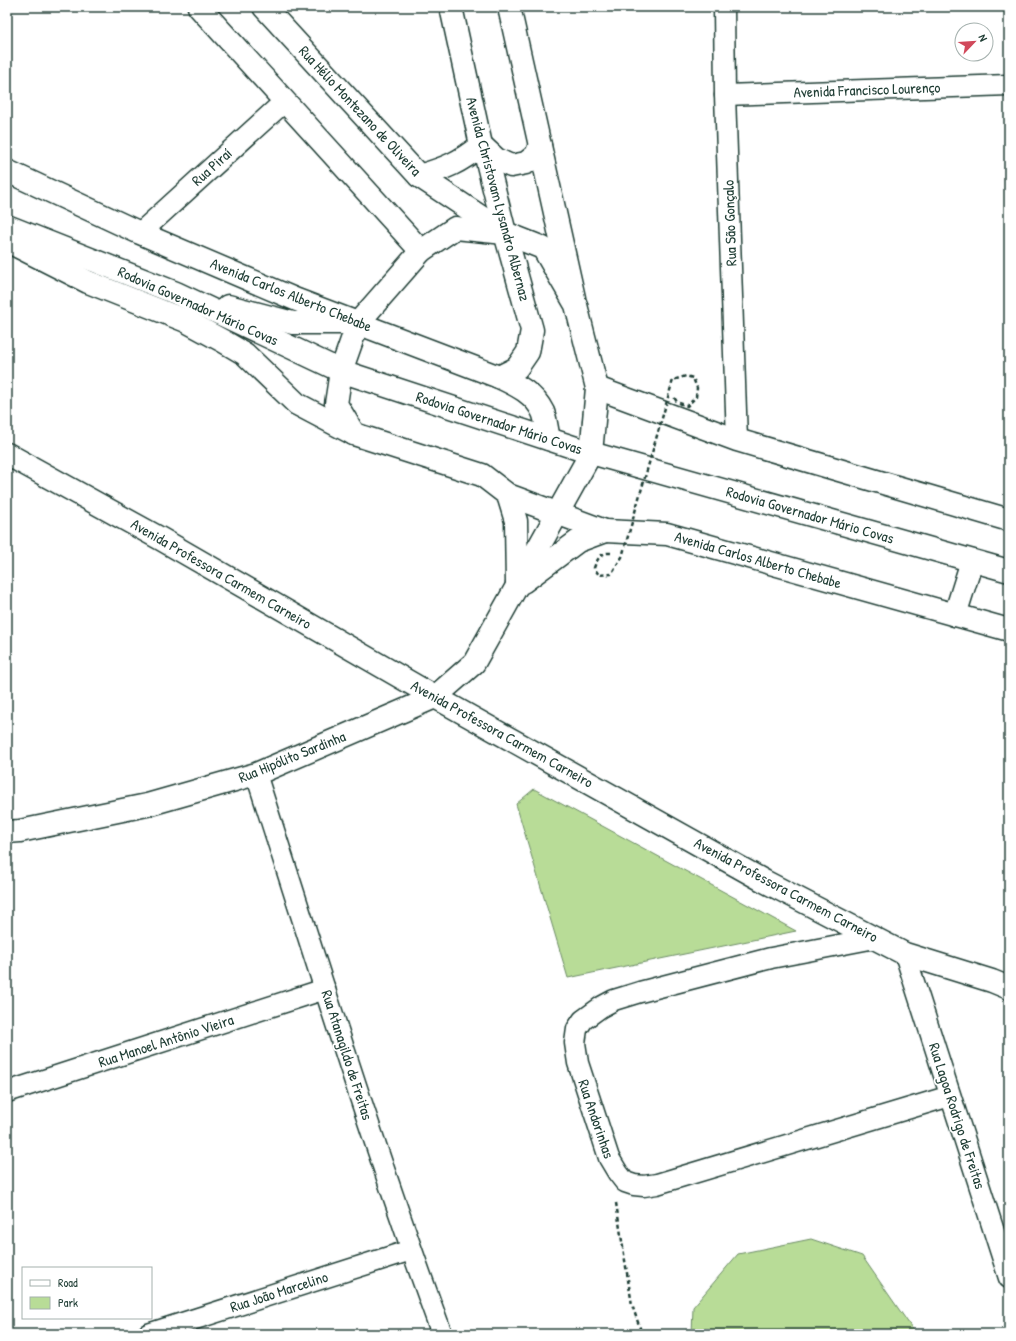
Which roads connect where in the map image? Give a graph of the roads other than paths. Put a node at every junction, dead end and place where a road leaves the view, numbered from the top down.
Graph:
1 (199, 7) edge
2 (264, 7) edge
3 (451, 7) edge
4 (510, 7) edge
5 (724, 7) edge
6 (1009, 85) edge
7 (725, 95) junction
8 (285, 101) junction
9 (481, 145) junction
10 (540, 145) junction
11 (7, 172) edge
12 (418, 176) junction
13 (7, 226) edge
14 (505, 233) junction
15 (140, 234) junction
16 (7, 241) edge
17 (421, 251) junction
18 (176, 293) junction
19 (576, 305) junction
20 (358, 323) junction
21 (340, 371) junction
22 (499, 377) junction
23 (597, 388) junction
24 (354, 434) junction
25 (549, 439) junction
26 (737, 440) junction
27 (591, 453) junction
28 (7, 454) edge
29 (508, 495) junction
30 (557, 513) junction
31 (1009, 520) edge
32 (605, 531) junction
33 (972, 561) junction
34 (1009, 571) edge
35 (517, 586) junction
36 (955, 615) junction
37 (1009, 630) edge
38 (435, 697) junction
39 (256, 774) junction
40 (7, 832) edge
41 (875, 938) junction
42 (905, 954) junction
43 (1009, 988) edge
44 (325, 989) junction
45 (7, 1092) edge
46 (950, 1096) junction
47 (411, 1250) junction
48 (1009, 1278) edge
49 (148, 1334) edge
50 (442, 1334) edge

1 - 8 main road
2 - 12 main road, Rua Hélio Montezano de Oliveira
3 - 9 main road, Avenida Christovam Lysandro Albernaz
4 - 10 main road
5 - 7 street, Rua São Gonçalo
6 - 7 street, Avenida Francisco Lourenço
7 - 26 street, Rua São Gonçalo
8 - 15 street, Rua Piraí
8 - 17 main road
9 - 10 main road
9 - 12 main road
9 - 14 main road, Avenida Christovam Lysandro Albernaz
10 - 19 main road
11 - 15 main road, Avenida Carlos Alberto Chebabe
12 - 14 main road, Rua Hélio Montezano de Oliveira
13 - 18 main road, Rodovia Governador Mário Covas
14 - 17 main road
14 - 19 main road
14 - 22 main road, Avenida Christovam Lysandro Albernaz
15 - 20 main road, Avenida Carlos Alberto Chebabe
16 - 24 main road, Avenida Carlos Alberto Chebabe
17 - 20 main road
18 - 20 main road
18 - 21 main road, Rodovia Governador Mário Covas
19 - 23 main road
20 - 21 main road
20 - 22 main road, Avenida Carlos Alberto Chebabe
21 - 24 main road
21 - 25 main road, Rodovia Governador Mário Covas
22 - 25 main road, Avenida Carlos Alberto Chebabe
23 - 26 main road
23 - 27 main road
24 - 29 main road, Avenida Carlos Alberto Chebabe
25 - 27 main road, Rodovia Governador Mário Covas
26 - 31 main road
27 - 30 main road, Rua Hipólito Sardinha
27 - 33 main road, Rodovia Governador Mário Covas
28 - 38 main road, Avenida Professora Carmem Carneiro
29 - 30 main road, Avenida Carlos Alberto Chebabe
29 - 35 main road
30 - 32 main road, Avenida Carlos Alberto Chebabe
30 - 35 main road, Rua Hipólito Sardinha
32 - 35 main road
32 - 36 main road, Avenida Carlos Alberto Chebabe
33 - 34 main road, Rodovia Governador Mário Covas
33 - 36 main road
35 - 38 main road, Rua Hipólito Sardinha
36 - 37 main road, Avenida Carlos Alberto Chebabe
38 - 39 main road, Rua Hipólito Sardinha
38 - 41 main road, Avenida Professora Carmem Carneiro
39 - 40 main road, Rua Hipólito Sardinha
39 - 44 street, Rua Atanagildo de Freitas
41 - 42 main road, Avenida Professora Carmem Carneiro
41 - 46 street, Rua Andorinhas
42 - 43 main road, Avenida Professora Carmem Carneiro
42 - 46 street, Rua Lagoa Rodrigo de Freitas
44 - 45 street, Rua Manoel Antônio Vieira
44 - 47 street, Rua Atanagildo de Freitas
46 - 48 street, Rua Lagoa Rodrigo de Freitas
47 - 49 street, Rua João Marcelino
47 - 50 street, Rua Atanagildo de Freitas

